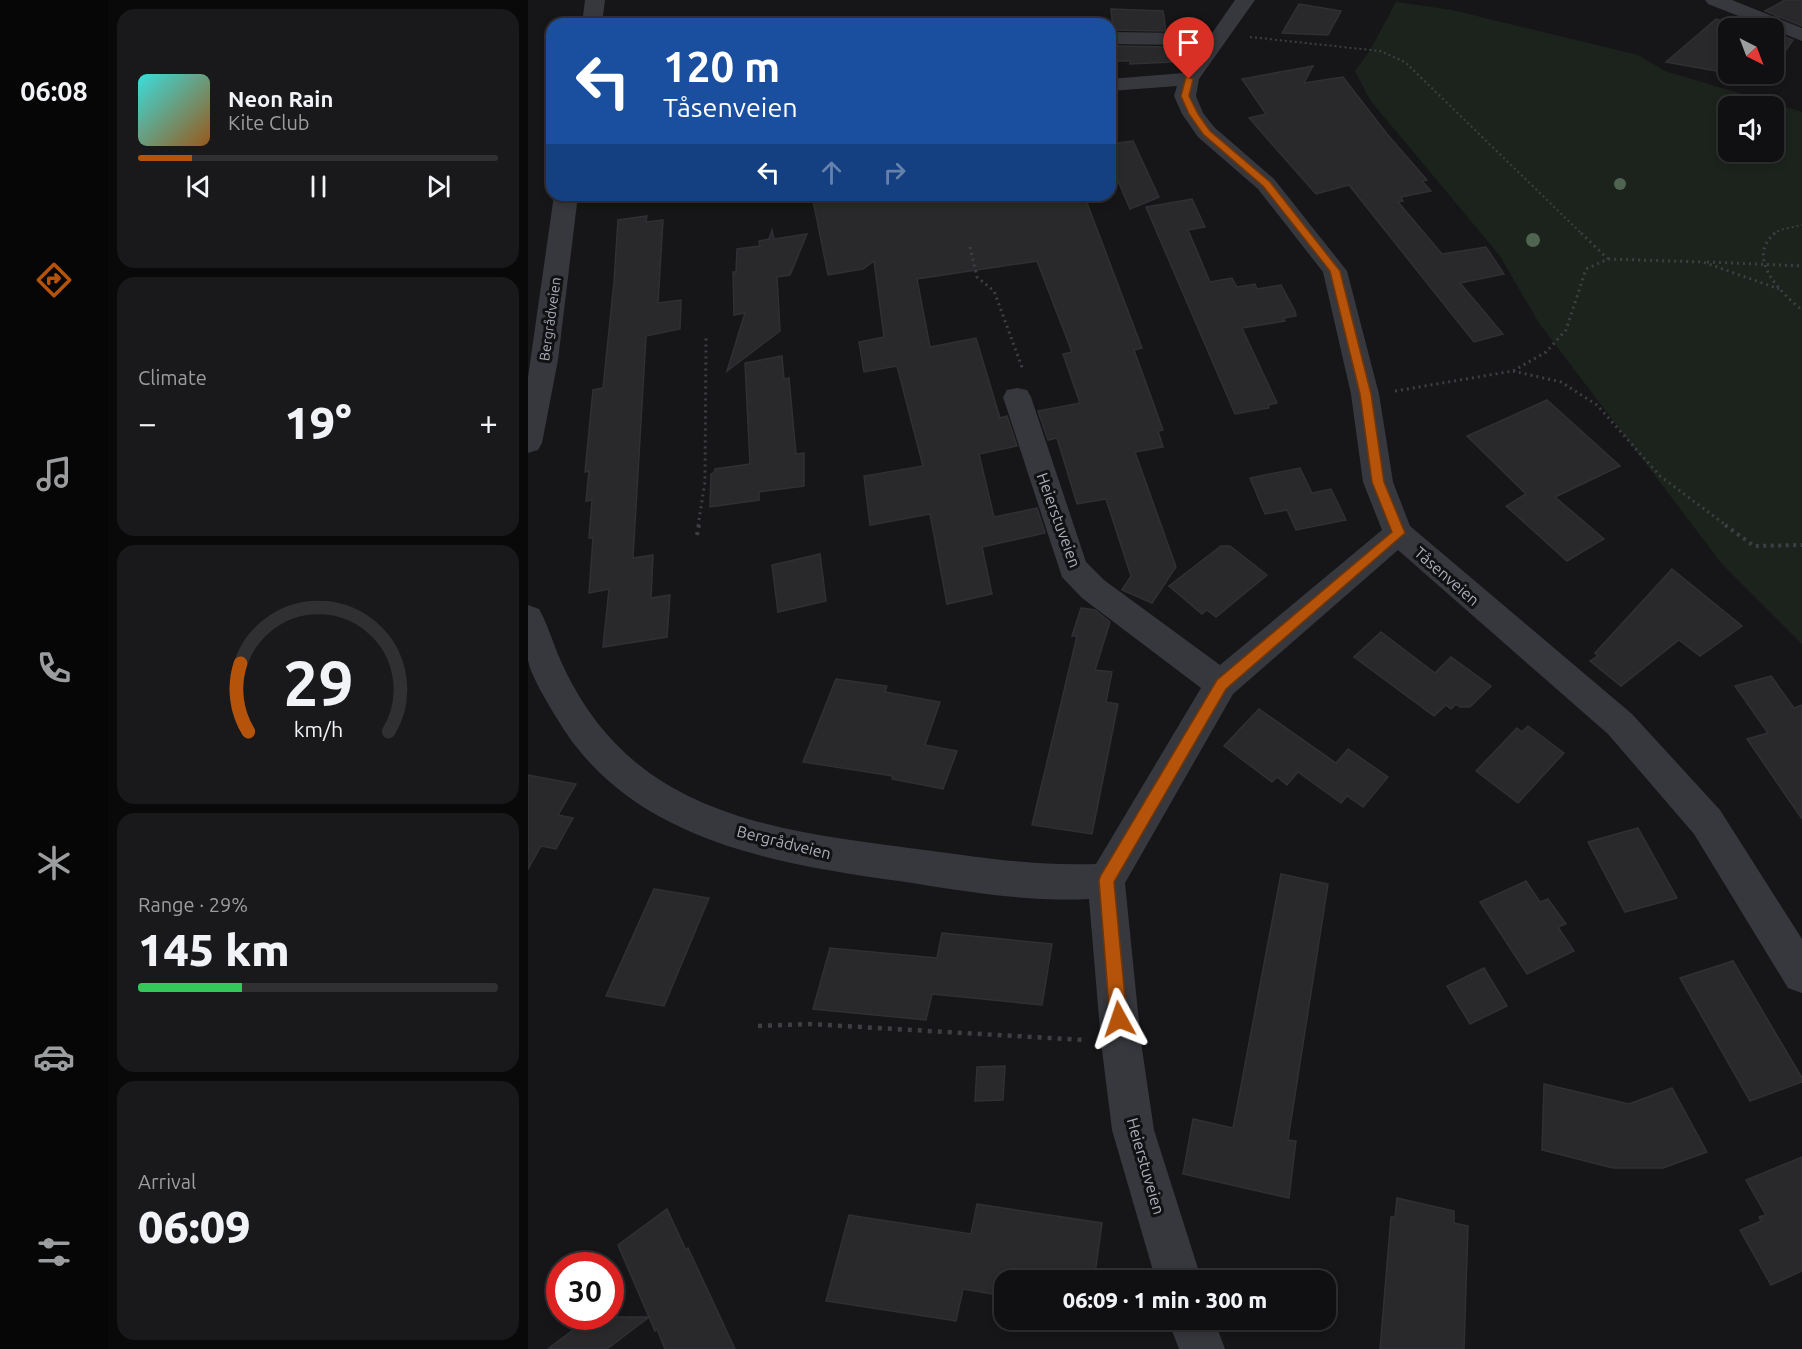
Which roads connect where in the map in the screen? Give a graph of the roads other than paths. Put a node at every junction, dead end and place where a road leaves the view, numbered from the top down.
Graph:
1 (596, 0) edge
2 (1245, 0) edge
3 (1715, 0) edge
4 (593, 18) edge
5 (1802, 35) edge
6 (1116, 38) edge
7 (1218, 40) junction
8 (1189, 79) junction
9 (1116, 85) edge
10 (565, 201) edge
11 (1017, 397) road end
12 (528, 442) edge
13 (1398, 533) junction
14 (528, 618) edge
15 (1221, 684) junction
16 (1106, 880) junction
17 (1802, 974) edge
18 (1176, 1270) edge
19 (1195, 1330) edge
20 (1202, 1349) edge

1 - 4 street
2 - 7 street
3 - 5 street
6 - 7 street
7 - 8 street
8 - 9 street
8 - 13 street, Tåsenveien
10 - 12 street, Bergrådveien
11 - 15 street, Heierstuveien
13 - 15 street
13 - 17 street, Tåsenveien
14 - 16 street, Bergrådveien
15 - 16 street
16 - 18 street, Heierstuveien
19 - 20 street

